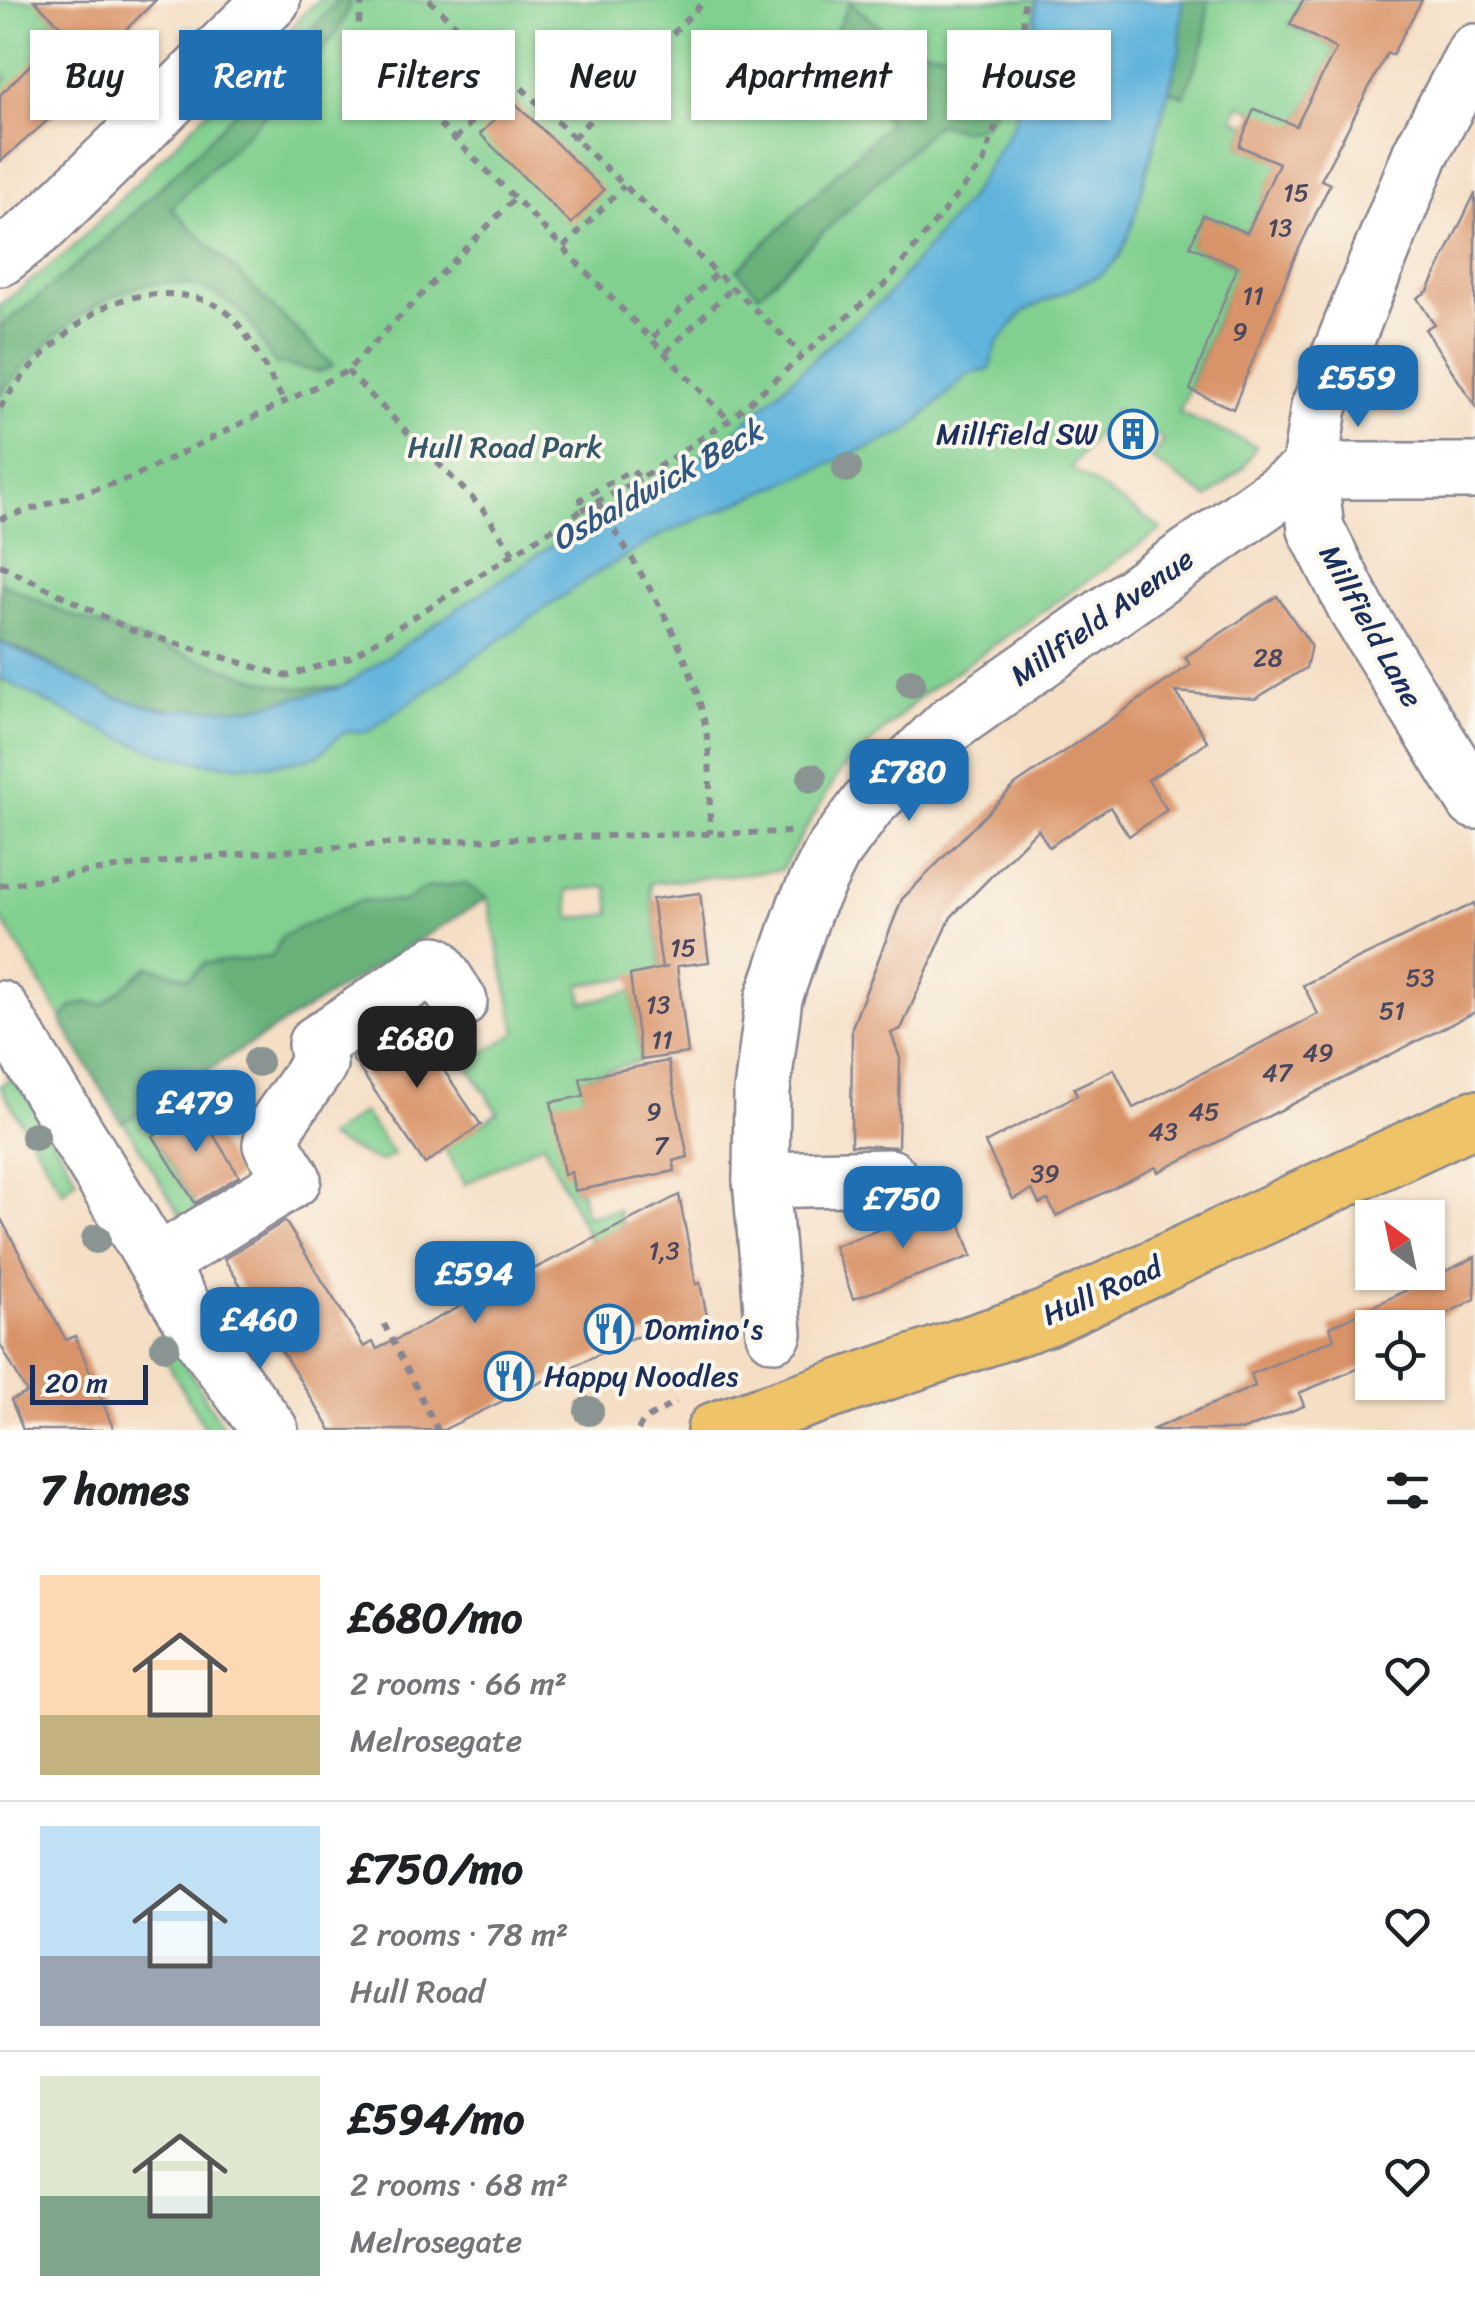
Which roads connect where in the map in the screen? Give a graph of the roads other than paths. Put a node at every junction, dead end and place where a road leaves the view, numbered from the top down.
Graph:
1 (272, 0) edge
2 (1475, 52) edge
3 (0, 258) edge
4 (1309, 471) junction
5 (1475, 471) edge
6 (1475, 801) edge
7 (459, 1001) dead end
8 (0, 1008) edge
9 (1475, 1118) edge
10 (889, 1176) dead end
11 (761, 1180) junction
12 (158, 1262) junction
13 (774, 1333) dead end
14 (205, 1342) junction
15 (236, 1430) edge
16 (270, 1430) edge
17 (715, 1430) edge

1 - 3 street
2 - 4 street, Millfield Lane
4 - 5 street
4 - 6 street, Millfield Lane
4 - 11 street, Millfield Avenue
7 - 12 street
8 - 12 street
9 - 17 main road, Hull Road
10 - 11 street
11 - 13 street, Millfield Avenue
12 - 14 street
14 - 15 street
14 - 16 street

